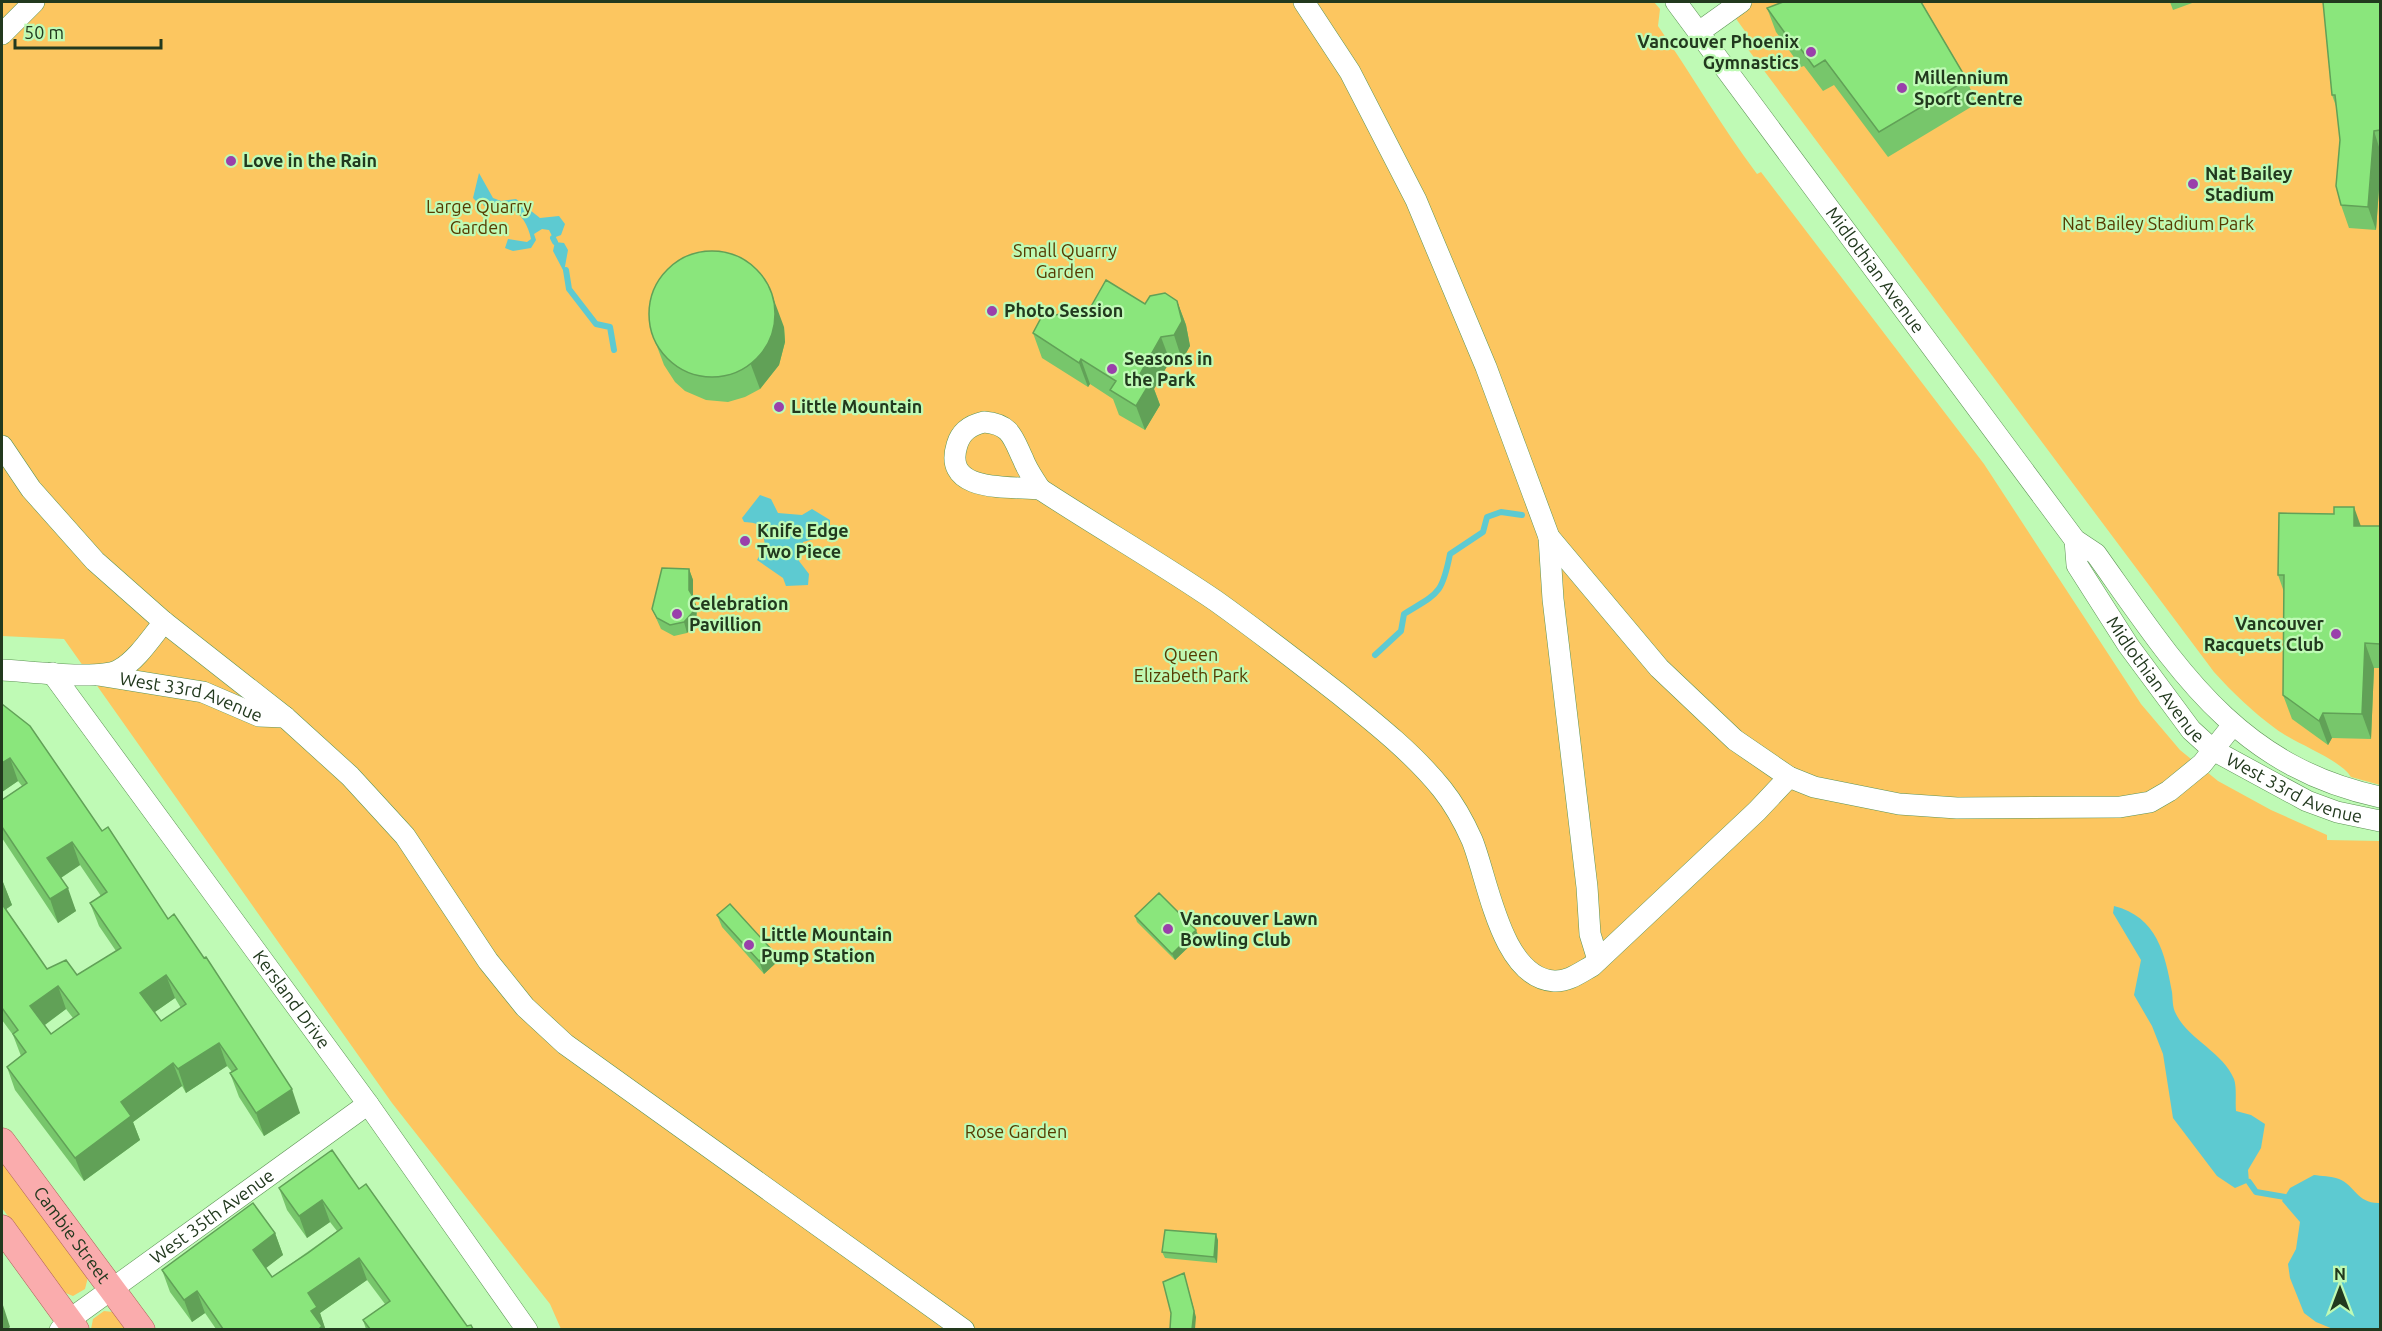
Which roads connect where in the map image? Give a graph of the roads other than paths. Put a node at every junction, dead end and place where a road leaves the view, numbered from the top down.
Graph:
1 (34, 2) edge
2 (1304, 2) edge
3 (1676, 2) edge
4 (1741, 2) edge
5 (1699, 32) junction
6 (2, 34) edge
7 (2, 446) edge
8 (1040, 489) dead end
9 (1549, 537) junction
10 (2075, 540) junction
11 (164, 622) junction
12 (2, 670) edge
13 (52, 673) junction
14 (98, 675) junction
15 (285, 717) junction
16 (2232, 726) junction
17 (2213, 750) junction
18 (1789, 777) junction
19 (2380, 797) edge
20 (2380, 821) edge
21 (1598, 960) junction
22 (368, 1104) junction
23 (2, 1141) edge
24 (2, 1228) edge
25 (111, 1289) junction
26 (68, 1326) edge
27 (142, 1329) edge
28 (527, 1329) edge
29 (963, 1329) edge

1 - 6 street
2 - 9 street
3 - 5 street, Midlothian Avenue
4 - 5 street
5 - 10 street, Midlothian Avenue
7 - 11 street
8 - 21 street
9 - 18 street
9 - 21 street
10 - 16 street, Midlothian Avenue
10 - 17 street, Midlothian Avenue
11 - 14 street, West 33rd Avenue
11 - 15 street
12 - 13 street, West 33rd Avenue
13 - 14 street, West 33rd Avenue
13 - 22 street, Kersland Drive
14 - 15 street, West 33rd Avenue
15 - 29 street
16 - 17 street
16 - 19 street, West 33rd Avenue
17 - 18 street
17 - 20 street, West 33rd Avenue
18 - 21 street
22 - 25 street, West 35th Avenue
22 - 28 street, Kersland Drive
23 - 25 main road, Cambie Street
24 - 26 main road
25 - 26 street, West 35th Avenue
25 - 27 main road, Cambie Street

